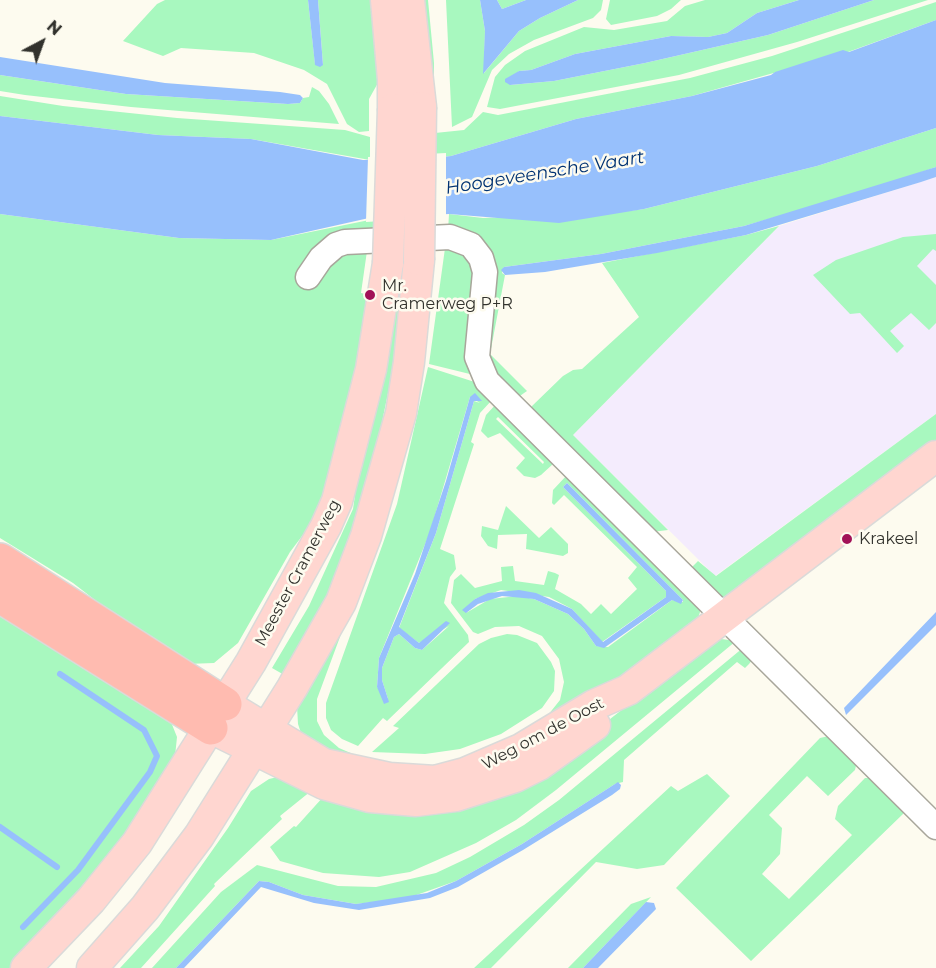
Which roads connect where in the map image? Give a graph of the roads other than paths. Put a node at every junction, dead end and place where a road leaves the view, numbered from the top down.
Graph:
1 (386, 0) edge
2 (409, 0) edge
3 (407, 108) junction
4 (308, 278) dead end
5 (936, 456) edge
6 (0, 560) edge
7 (0, 596) edge
8 (726, 618) junction
9 (218, 716) junction
10 (259, 741) junction
11 (936, 827) edge
12 (26, 968) edge
13 (92, 968) edge

1 - 3 main road, Meester Cramerweg
2 - 3 main road, Meester Cramerweg
3 - 9 main road, Meester Cramerweg, bridge
3 - 10 main road, Meester Cramerweg, bridge
4 - 8 street
5 - 8 main road, Weg om de Oost
6 - 9 highway
7 - 9 highway
8 - 10 main road, Weg om de Oost
8 - 11 street
9 - 10 main road, Weg om de Oost
9 - 12 main road, Meester Cramerweg
10 - 13 main road, Meester Cramerweg

